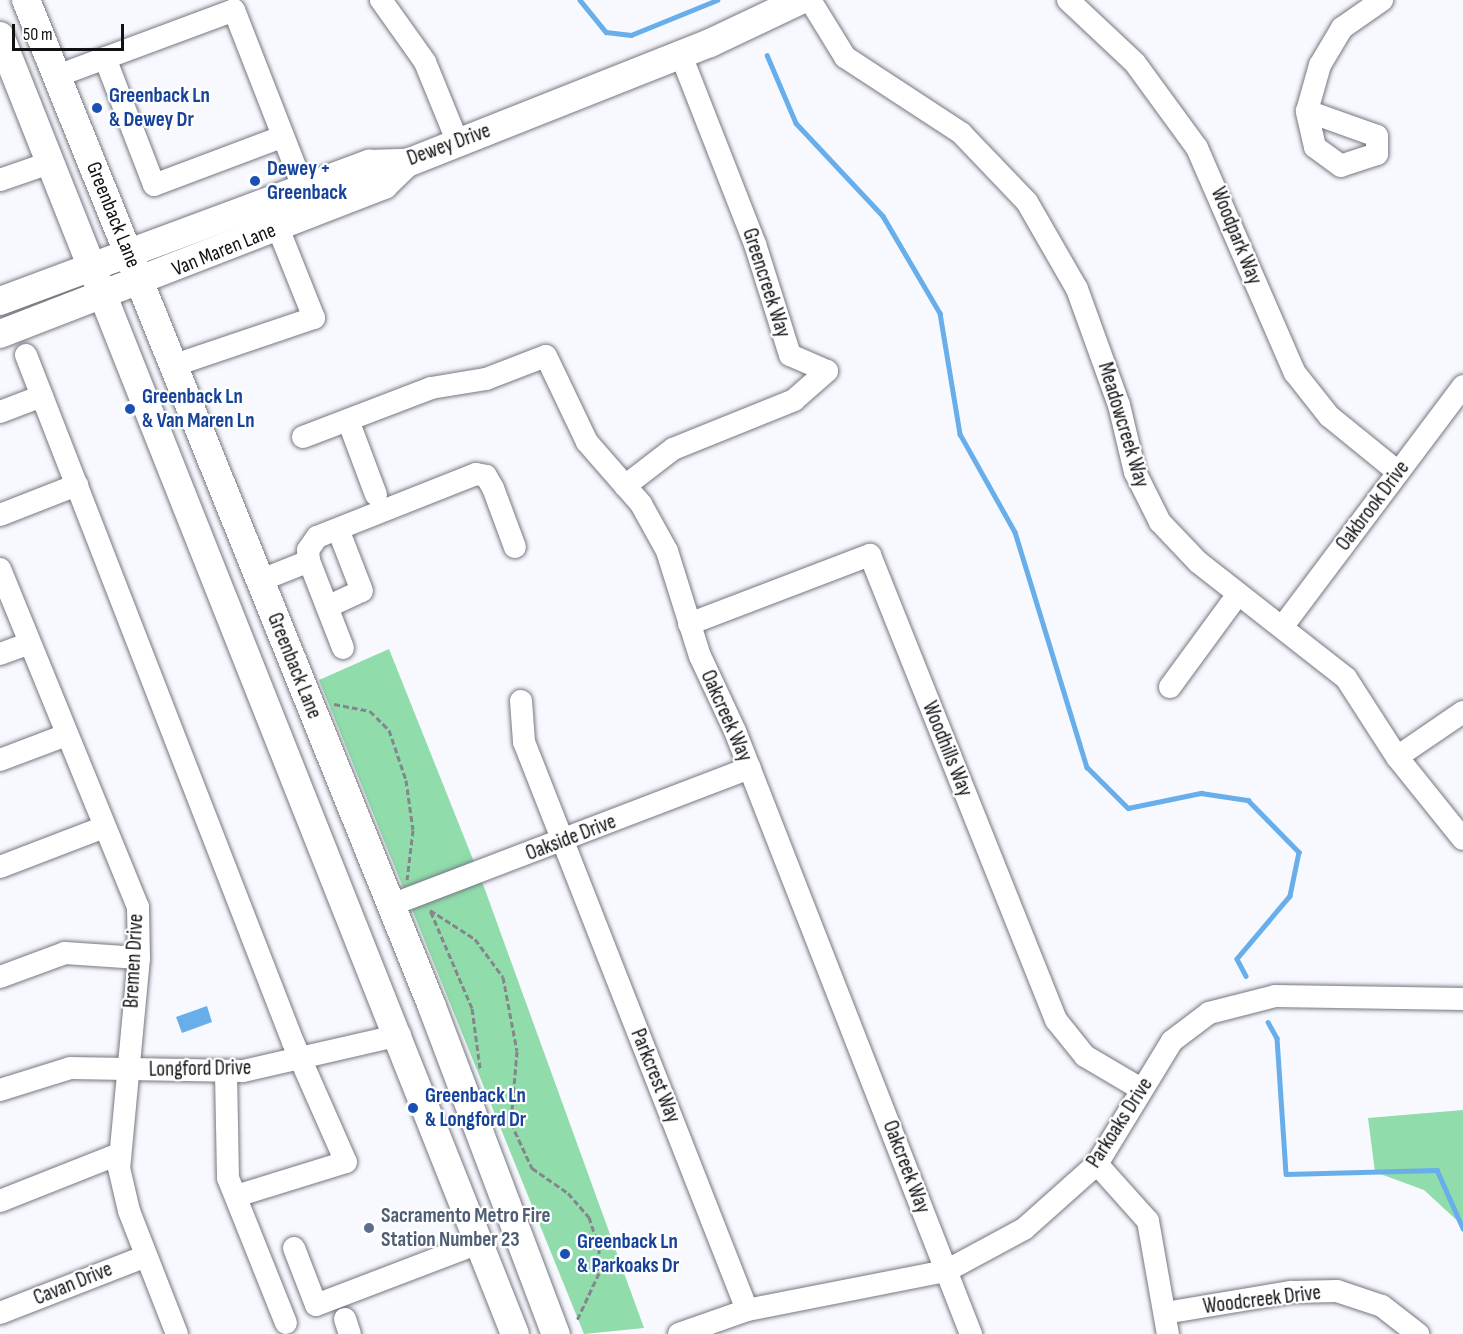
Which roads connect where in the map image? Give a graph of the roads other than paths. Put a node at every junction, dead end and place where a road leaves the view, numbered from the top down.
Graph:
1 (26, 0) edge
2 (381, 0) edge
3 (801, 0) edge
4 (810, 0) edge
5 (1068, 0) edge
6 (1382, 0) edge
7 (0, 36) edge
8 (681, 55) junction
9 (105, 58) junction
10 (57, 76) junction
11 (1307, 111) dead end
12 (282, 137) junction
13 (458, 143) junction
14 (49, 163) junction
15 (407, 163) junction
16 (0, 180) edge
17 (304, 189) junction
18 (278, 228) junction
19 (128, 254) junction
20 (89, 267) junction
21 (140, 284) junction
22 (100, 298) junction
23 (0, 301) edge
24 (0, 334) edge
25 (26, 355) dead end
26 (172, 366) junction
27 (1463, 386) edge
28 (42, 396) junction
29 (0, 412) edge
30 (348, 420) junction
31 (303, 437) dead end
32 (1398, 472) junction
33 (77, 485) junction
34 (625, 486) junction
35 (376, 495) dead end
36 (0, 515) edge
37 (338, 529) junction
38 (515, 547) dead end
39 (309, 561) junction
40 (0, 569) edge
41 (259, 581) junction
42 (1238, 594) junction
43 (327, 607) junction
44 (689, 624) junction
45 (1283, 626) junction
46 (28, 644) junction
47 (343, 648) dead end
48 (0, 654) edge
49 (1170, 687) dead end
50 (521, 701) dead end
51 (1463, 712) edge
52 (66, 735) junction
53 (1397, 757) junction
54 (0, 760) edge
55 (750, 768) junction
56 (295, 771) junction
57 (104, 826) junction
58 (1463, 839) edge
59 (563, 842) junction
60 (0, 867) edge
61 (391, 905) junction
62 (139, 958) junction
63 (0, 977) edge
64 (1463, 999) edge
65 (400, 1035) junction
66 (302, 1061) junction
67 (126, 1069) junction
68 (226, 1073) junction
69 (1141, 1089) junction
70 (0, 1090) edge
71 (119, 1154) junction
72 (1097, 1164) junction
73 (236, 1196) junction
74 (0, 1201) edge
75 (481, 1242) junction
76 (294, 1248) dead end
77 (146, 1256) junction
78 (946, 1271) junction
79 (747, 1310) junction
80 (0, 1313) edge
81 (286, 1323) dead end
82 (1167, 1323) edge
83 (566, 1328) edge
84 (177, 1334) edge
85 (515, 1334) edge
86 (679, 1334) edge
87 (971, 1334) edge
88 (1418, 1334) edge

1 - 10 main road, Greenback Lane
2 - 13 street
3 - 8 main road, Dewey Drive
4 - 42 street, Meadowcreek Way
5 - 32 street, Woodpark Way
6 - 11 street
7 - 14 main road, Greenback Lane
8 - 13 main road, Dewey Drive
8 - 34 street, Greencreek Way
9 - 10 street
9 - 12 street
9 - 12 street
10 - 19 main road, Greenback Lane
12 - 17 street
13 - 15 main road, Dewey Drive
14 - 16 street
14 - 20 main road, Greenback Lane
15 - 17 main road, Dewey Drive
15 - 18 main road, Van Maren Lane
17 - 19 main road, Dewey Drive
18 - 21 main road, Van Maren Lane
18 - 26 street
19 - 20 main road, Dewey Drive
19 - 21 main road, Greenback Lane
20 - 22 main road, Greenback Lane
20 - 23 main road
21 - 22 main road, Van Maren Lane
21 - 26 main road, Greenback Lane
22 - 24 main road, Van Maren Lane
22 - 56 main road, Greenback Lane
25 - 28 street
26 - 41 main road, Greenback Lane
27 - 32 street, Oakbrook Drive
28 - 29 street
28 - 33 street
30 - 31 street, Oakcreek Way
30 - 34 street, Oakcreek Way
30 - 35 street
32 - 45 street, Oakbrook Drive
33 - 36 street
33 - 66 street
34 - 44 street, Oakcreek Way
37 - 38 street
37 - 39 street
37 - 43 street
39 - 41 street
39 - 43 street
40 - 46 street, Bremen Drive
41 - 61 main road, Greenback Lane
42 - 45 street, Meadowcreek Way
42 - 49 street
43 - 47 street
44 - 55 street, Oakcreek Way
44 - 69 street, Woodhills Way
45 - 53 street, Meadowcreek Way
46 - 48 street
46 - 52 street, Bremen Drive
50 - 59 street, Parkcrest Way
51 - 53 street
52 - 54 street
52 - 57 street, Bremen Drive
53 - 58 street, Meadowcreek Way
55 - 59 street, Oakside Drive
55 - 78 street, Oakcreek Way
56 - 61 main road
56 - 65 main road, Greenback Lane
57 - 60 street
57 - 62 street, Bremen Drive
59 - 61 street, Oakside Drive
59 - 79 street, Parkcrest Way
61 - 83 main road, Greenback Lane
62 - 63 street
62 - 67 street, Bremen Drive
64 - 69 street, Parkoaks Drive
65 - 66 street, Longford Drive
65 - 75 main road, Greenback Lane
66 - 68 street, Longford Drive
66 - 73 street
67 - 68 street, Longford Drive
67 - 70 street, Longford Drive
67 - 71 street, Bremen Drive
68 - 73 street
69 - 72 street, Parkoaks Drive
71 - 74 street
71 - 77 street, Bremen Drive
72 - 78 street, Parkoaks Drive
72 - 82 street
73 - 81 street
75 - 76 street
75 - 85 main road, Greenback Lane
77 - 80 street, Cavan Drive
77 - 84 street, Bremen Drive
78 - 79 street, Parkoaks Drive
78 - 87 street, Oakcreek Way
79 - 86 street, Parkoaks Drive
82 - 88 street, Woodcreek Drive

